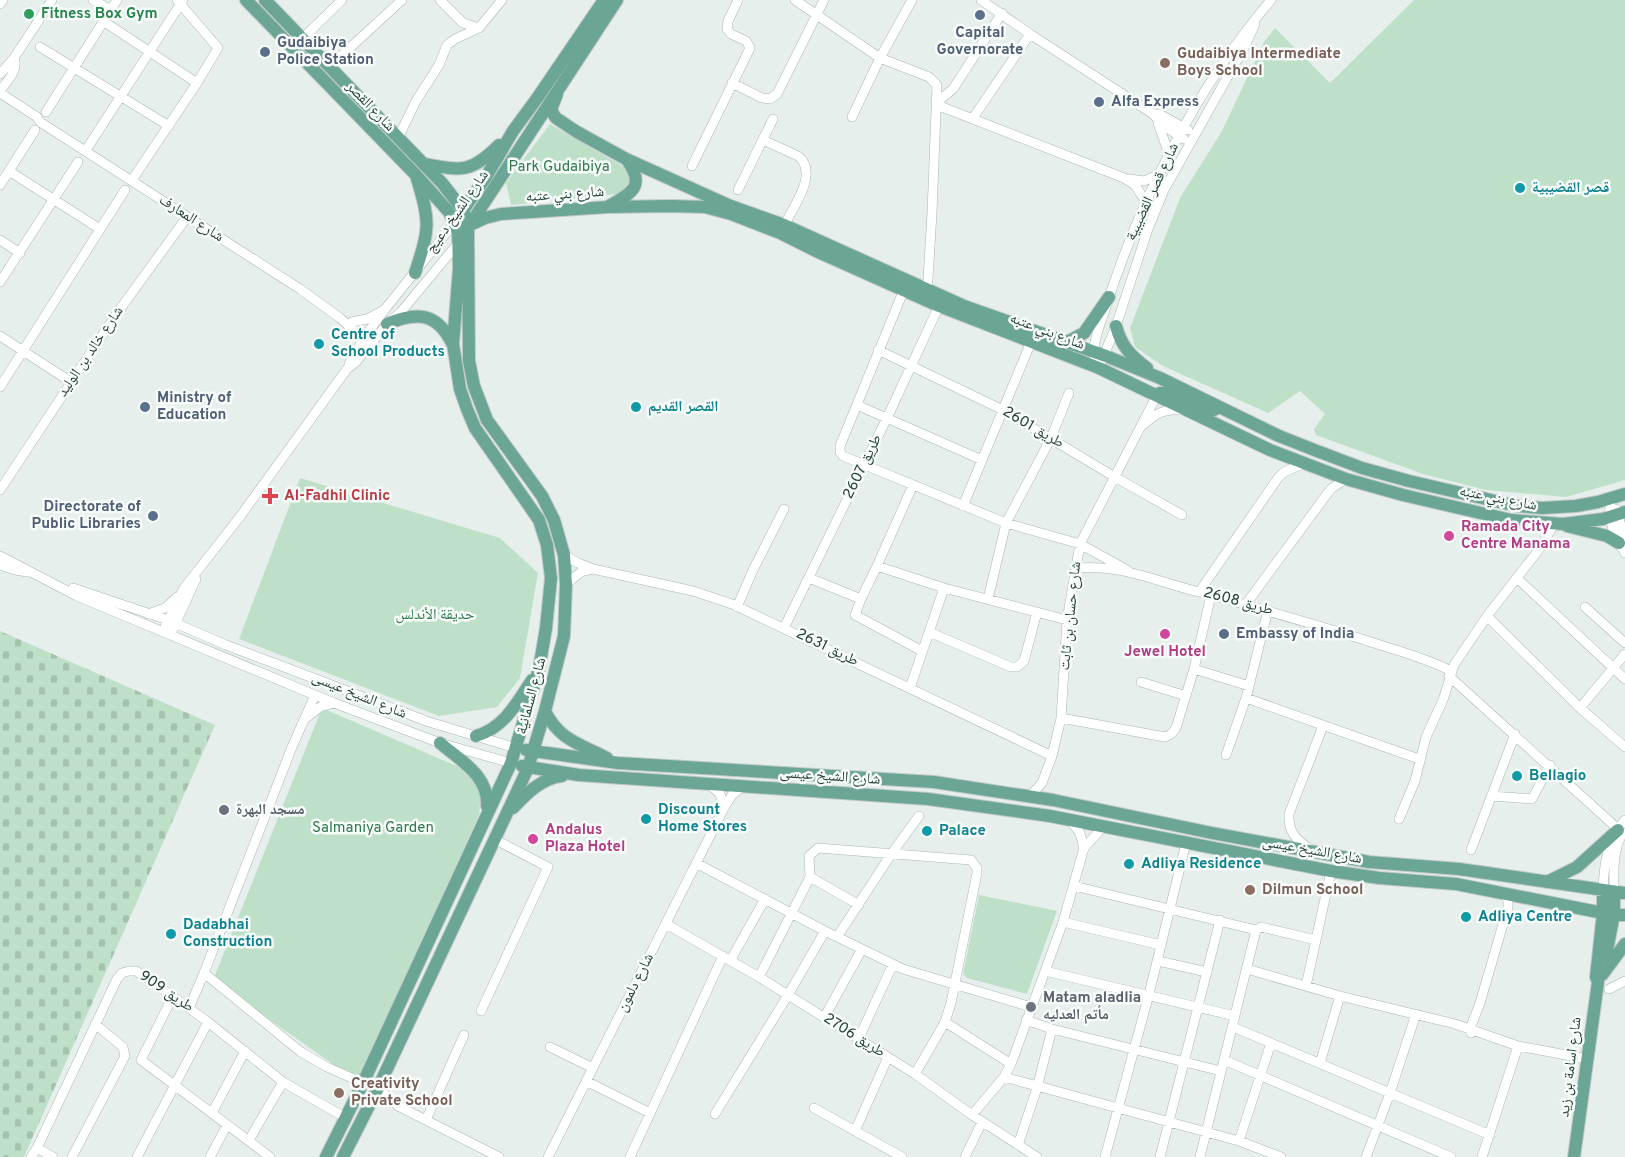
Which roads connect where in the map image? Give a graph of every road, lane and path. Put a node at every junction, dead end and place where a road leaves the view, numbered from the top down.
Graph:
1 (3, 0) edge
2 (52, 0) edge
3 (93, 0) edge
4 (117, 0) edge
5 (246, 0) edge
6 (265, 0) edge
7 (342, 0) edge
8 (402, 0) edge
9 (440, 0) edge
10 (502, 0) edge
11 (604, 0) edge
12 (617, 0) edge
13 (738, 0) edge
14 (795, 0) edge
15 (824, 0) edge
16 (912, 0) edge
17 (981, 0) edge
18 (1271, 0) edge
19 (180, 1) edge
20 (0, 4) edge
21 (111, 10) junction
22 (1002, 13) junction
23 (816, 15) junction
24 (1258, 16) junction
25 (103, 21) junction
26 (479, 28) junction
27 (1030, 34) junction
28 (303, 38) junction
29 (40, 47) dead end
30 (150, 51) junction
31 (14, 58) junction
32 (880, 58) junction
33 (329, 67) junction
34 (74, 68) junction
35 (0, 74) edge
36 (198, 82) junction
37 (732, 82) junction
38 (0, 92) edge
39 (557, 94) junction
40 (121, 98) junction
41 (0, 100) edge
42 (937, 103) junction
43 (46, 112) dead end
44 (1154, 116) junction
45 (852, 117) dead end
46 (973, 118) junction
47 (773, 119) dead end
48 (38, 126) junction
49 (169, 126) junction
50 (1184, 127) junction
51 (513, 131) junction
52 (1179, 136) junction
53 (398, 138) junction
54 (1193, 139) junction
55 (763, 140) junction
56 (86, 150) junction
57 (1169, 154) junction
58 (626, 159) junction
59 (78, 162) dead end
60 (425, 164) junction
61 (692, 166) dead end
62 (9, 171) junction
63 (416, 175) junction
64 (1157, 175) junction
65 (1124, 178) junction
66 (132, 180) junction
67 (0, 185) edge
68 (125, 190) dead end
69 (738, 190) dead end
70 (54, 201) junction
71 (1146, 202) junction
72 (608, 207) junction
73 (463, 210) junction
74 (187, 217) junction
75 (455, 222) junction
76 (468, 226) junction
77 (100, 229) junction
78 (782, 229) junction
79 (0, 240) edge
80 (459, 242) junction
81 (20, 253) junction
82 (415, 273) junction
83 (0, 282) edge
84 (905, 286) junction
85 (927, 295) junction
86 (1109, 297) junction
87 (939, 306) junction
88 (386, 308) junction
89 (340, 318) junction
90 (352, 322) junction
91 (387, 324) junction
92 (1116, 326) junction
93 (0, 336) edge
94 (369, 339) junction
95 (1031, 342) junction
96 (1067, 342) junction
97 (453, 344) junction
98 (23, 350) junction
99 (878, 350) junction
100 (1093, 351) junction
101 (1106, 356) junction
102 (909, 367) junction
103 (1097, 367) junction
104 (1160, 378) junction
105 (71, 381) junction
106 (0, 387) edge
107 (1069, 393) dead end
108 (1156, 394) junction
109 (857, 405) junction
110 (1224, 409) junction
111 (1003, 410) junction
112 (1185, 410) junction
113 (887, 418) junction
114 (1141, 426) junction
115 (1279, 436) junction
116 (1051, 438) junction
117 (1270, 450) junction
118 (982, 460) junction
119 (1305, 463) junction
120 (864, 465) junction
121 (1326, 472) junction
122 (1113, 476) junction
123 (1346, 479) junction
124 (913, 485) junction
125 (0, 490) edge
126 (1329, 491) junction
127 (1625, 494) edge
128 (1611, 499) junction
129 (963, 506) junction
130 (784, 509) dead end
131 (1182, 515) dead end
132 (1617, 515) edge
133 (1006, 523) junction
134 (1540, 523) junction
135 (1559, 524) junction
136 (1080, 544) junction
137 (1623, 545) edge
138 (1541, 547) junction
139 (564, 555) junction
140 (0, 556) edge
141 (0, 565) edge
142 (203, 566) junction
143 (877, 567) junction
144 (1075, 568) junction
145 (593, 569) junction
146 (1127, 570) junction
147 (30, 572) junction
148 (809, 578) junction
149 (1517, 578) junction
150 (566, 584) junction
151 (58, 586) junction
152 (184, 588) junction
153 (944, 588) junction
154 (1199, 592) junction
155 (1211, 595) junction
156 (861, 599) junction
157 (988, 599) junction
158 (1246, 604) junction
159 (737, 607) junction
160 (1585, 607) dead end
161 (1268, 610) junction
162 (1037, 612) junction
163 (143, 613) junction
164 (1487, 616) junction
165 (1067, 620) junction
166 (172, 622) junction
167 (784, 628) junction
168 (166, 632) junction
169 (929, 632) junction
170 (1625, 643) edge
171 (922, 651) junction
172 (1625, 654) edge
173 (1612, 668) junction
174 (539, 669) junction
175 (1194, 669) junction
176 (1450, 674) junction
177 (1625, 679) edge
178 (1141, 682) dead end
179 (1249, 686) junction
180 (910, 688) junction
181 (315, 695) junction
182 (1186, 696) junction
183 (1246, 698) junction
184 (334, 703) junction
185 (388, 706) junction
186 (1580, 708) junction
187 (545, 711) junction
188 (306, 718) junction
189 (1061, 718) junction
190 (1323, 726) junction
191 (1515, 734) junction
192 (477, 736) junction
193 (440, 743) junction
194 (1624, 743) edge
195 (516, 748) junction
196 (532, 751) junction
197 (1226, 755) dead end
198 (1052, 756) junction
199 (1419, 759) junction
200 (511, 763) junction
201 (618, 763) junction
202 (1550, 765) junction
203 (528, 768) junction
204 (579, 775) junction
205 (708, 783) junction
206 (1042, 783) junction
207 (743, 786) junction
208 (1491, 796) junction
209 (1029, 797) junction
210 (1046, 799) junction
211 (724, 808) junction
212 (487, 810) junction
213 (506, 815) junction
214 (919, 816) dead end
215 (1399, 819) dead end
216 (1070, 820) junction
217 (1103, 827) junction
218 (1622, 827) edge
219 (494, 838) junction
220 (1186, 843) junction
221 (1084, 848) junction
222 (1471, 850) dead end
223 (1312, 852) junction
224 (892, 853) junction
225 (696, 863) junction
226 (1331, 871) junction
227 (810, 877) junction
228 (1546, 882) junction
229 (1074, 886) junction
230 (1614, 892) edge
231 (1503, 894) junction
232 (765, 899) junction
233 (859, 905) junction
234 (1170, 908) junction
235 (791, 913) junction
236 (1614, 914) edge
237 (1220, 920) junction
238 (1063, 922) junction
239 (666, 924) junction
240 (1256, 930) junction
241 (825, 931) junction
242 (837, 937) junction
243 (1316, 940) junction
244 (1625, 944) edge
245 (1161, 945) junction
246 (862, 949) junction
247 (726, 958) junction
248 (1158, 961) junction
249 (893, 964) junction
250 (1247, 969) junction
251 (1045, 971) junction
252 (1207, 972) junction
253 (204, 974) junction
254 (759, 977) junction
255 (1625, 981) edge
256 (1603, 982) junction
257 (955, 986) junction
258 (1306, 986) junction
259 (1149, 994) junction
260 (788, 995) junction
261 (173, 996) junction
262 (1340, 996) junction
263 (1031, 1007) junction
264 (1198, 1007) junction
265 (189, 1008) junction
266 (481, 1011) dead end
267 (1416, 1014) junction
268 (1235, 1016) junction
269 (824, 1018) junction
270 (1026, 1020) junction
271 (208, 1022) junction
272 (945, 1022) junction
273 (95, 1024) junction
274 (1233, 1026) junction
275 (1052, 1029) junction
276 (1470, 1029) junction
277 (464, 1035) dead end
278 (859, 1038) junction
279 (1271, 1043) junction
280 (1518, 1046) junction
281 (123, 1047) junction
282 (550, 1047) dead end
283 (1135, 1050) junction
284 (245, 1051) junction
285 (888, 1057) junction
286 (1588, 1059) junction
287 (141, 1060) junction
288 (1224, 1060) junction
289 (1185, 1062) junction
290 (1011, 1064) junction
291 (1320, 1064) junction
292 (593, 1068) junction
293 (1221, 1071) junction
294 (915, 1074) junction
295 (1259, 1076) junction
296 (1004, 1077) junction
297 (586, 1081) junction
298 (283, 1082) junction
299 (363, 1083) junction
300 (175, 1086) junction
301 (378, 1088) junction
302 (1037, 1088) junction
303 (1390, 1093) junction
304 (814, 1108) dead end
305 (1120, 1109) junction
306 (212, 1113) junction
307 (650, 1113) junction
308 (715, 1114) dead end
309 (972, 1115) junction
310 (346, 1118) junction
311 (426, 1120) junction
312 (982, 1122) junction
313 (1169, 1122) junction
314 (227, 1125) junction
315 (1377, 1125) junction
316 (855, 1131) junction
317 (1206, 1132) junction
318 (1490, 1135) junction
319 (249, 1140) junction
320 (1239, 1141) junction
321 (1018, 1145) junction
322 (38, 1148) junction
323 (1446, 1156) edge
324 (31, 1157) edge
325 (52, 1157) edge
326 (72, 1157) edge
327 (137, 1157) edge
328 (210, 1157) edge
329 (270, 1157) edge
330 (326, 1157) edge
331 (343, 1157) edge
332 (499, 1157) edge
333 (548, 1157) edge
334 (630, 1157) edge
335 (902, 1157) edge
336 (965, 1157) edge
337 (1037, 1157) edge
338 (1106, 1157) edge
339 (1160, 1157) edge
340 (1200, 1157) edge
341 (1281, 1157) edge
342 (1366, 1157) edge
343 (1482, 1157) edge
344 (1575, 1157) edge

1 - 20 street
2 - 31 street
3 - 21 street
4 - 21 street
5 - 63 main road, شارع القصر
6 - 28 main road, شارع القصر
7 - 28 street
8 - 33 street
9 - 26 street
10 - 26 street
11 - 51 main road, شارع الشيخ دعيج
12 - 39 main road, شارع الشيخ دعيج
13 - 37 street
14 - 23 street
15 - 23 street
16 - 32 street
17 - 22 street
18 - 24 street, شارع قصر القضيبية
19 - 30 street
19 - 36 street
21 - 25 street
22 - 27 street
22 - 42 street
23 - 32 street
23 - 37 street
24 - 50 street, شارع قصر القضيبية
24 - 54 street, شارع قصر القضيبية
25 - 30 street
25 - 34 street
26 - 53 street
27 - 44 street
27 - 46 street
28 - 33 main road, شارع القصر
29 - 34 street
30 - 36 street
30 - 40 street
31 - 35 street
31 - 38 street
32 - 42 street
32 - 45 street
33 - 53 main road, شارع القصر
34 - 40 street
34 - 43 street
36 - 49 street
37 - 61 street
38 - 48 street, شارع المعارف
39 - 58 main road, شارع بني عتبه
39 - 76 main road, شارع الشيخ دعيج
40 - 49 street
40 - 56 street
41 - 48 street, شارع المعارف
42 - 46 street
42 - 85 street
44 - 50 street
44 - 52 street
44 - 57 street
46 - 65 street
47 - 55 street
48 - 56 street, شارع المعارف
48 - 62 street
49 - 66 street
50 - 52 street, شارع قصر القضيبية
50 - 54 street
51 - 60 main road
51 - 73 main road, شارع الشيخ دعيج
52 - 54 street
52 - 57 street, شارع قصر القضيبية
53 - 60 main road, شارع القصر
54 - 92 street, شارع قصر القضيبية
55 - 69 street
55 - 78 street
56 - 66 street, شارع المعارف
57 - 64 street, شارع قصر القضيبية
58 - 72 main road
58 - 78 main road, شارع بني عتبه
59 - 70 street
60 - 73 main road, شارع القصر
62 - 67 street
62 - 70 street
63 - 75 main road, شارع القصر
63 - 82 main road
64 - 65 street
64 - 71 street, شارع قصر القضيبية
65 - 71 street
66 - 74 street, شارع المعارف
68 - 77 street
70 - 77 street
70 - 81 street
71 - 86 street, شارع قصر القضيبية
72 - 76 main road, شارع بني عتبه
72 - 78 main road, شارع بني عتبه
73 - 75 main road, شارع الشيخ دعيج
73 - 76 main road, شارع القصر
74 - 89 street, شارع المعارف
74 - 105 street, شارع خالد بن الوليد
75 - 76 main road
75 - 80 main road, شارع القصر
75 - 82 street, شارع الشيخ دعيج
76 - 80 main road, شارع الشيخ دعيج
76 - 139 main road, شارع السلمانية
77 - 98 street
78 - 84 main road, شارع بني عتبه
79 - 81 street
80 - 91 street, شارع الشيخ دعيج
80 - 97 main road, شارع السلمانية
81 - 83 street
82 - 88 street, شارع الشيخ دعيج
84 - 85 main road, شارع بني عتبه
84 - 99 street
85 - 87 main road, شارع بني عتبه
85 - 96 main road, شارع بني عتبه
86 - 96 main road
86 - 100 street, شارع قصر القضيبية
87 - 95 main road, شارع بني عتبه
87 - 102 street, طريق 2607
88 - 90 street
88 - 94 street, شارع الشيخ دعيج
89 - 90 street, شارع المعارف
89 - 94 street, شارع المعارف
90 - 94 street, شارع المعارف
91 - 94 street, شارع الشيخ دعيج
91 - 97 main road
92 - 101 street, شارع قصر القضيبية
92 - 104 main road
93 - 98 street
94 - 142 street, شارع الشيخ دعيج
95 - 103 main road, شارع بني عتبه
95 - 111 street
96 - 100 main road, شارع بني عتبه
97 - 174 main road, شارع السلمانية
98 - 105 street
98 - 106 street
99 - 102 street, طريق 2601
99 - 109 street
100 - 101 main road, شارع بني عتبه
100 - 103 street
101 - 103 street
101 - 104 main road, شارع بني عتبه
102 - 111 street, طريق 2601
102 - 113 street, طريق 2607
103 - 108 main road, شارع بني عتبه
104 - 110 main road, شارع بني عتبه
105 - 125 street, شارع خالد بن الوليد
107 - 116 street
108 - 110 main road
108 - 112 main road, شارع بني عتبه
108 - 114 street, شارع حسان بن ثابت
109 - 113 street
109 - 120 street, طريق 2608
110 - 115 main road, شارع بني عتبه
111 - 116 street, طريق 2601
111 - 118 street
112 - 114 street, شارع حسان بن ثابت
112 - 117 main road, شارع بني عتبه
113 - 118 street
113 - 120 street, طريق 2607
114 - 122 street, شارع حسان بن ثابت
115 - 117 main road
115 - 128 main road, شارع بني عتبه
116 - 122 street, طريق 2601
116 - 133 street
117 - 119 main road, شارع بني عتبه
118 - 129 street
119 - 121 main road, شارع بني عتبه
119 - 154 street
120 - 124 street, طريق 2608
120 - 148 street, طريق 2607
121 - 123 main road, شارع بني عتبه
121 - 126 street
122 - 131 street, طريق 2601
122 - 136 street, شارع حسان بن ثابت
123 - 126 street
123 - 134 main road, شارع بني عتبه
124 - 129 street, طريق 2608
124 - 143 street
126 - 158 street
127 - 128 main road, شارع بني عتبه
128 - 132 street
129 - 133 street, طريق 2608
130 - 159 street
132 - 135 main road, شارع بني عتبه
132 - 137 street
133 - 136 street, طريق 2608
133 - 157 street
134 - 135 main road, شارع بني عتبه
134 - 138 street
135 - 137 main road
135 - 138 street
136 - 144 street, شارع حسان بن ثابت
136 - 146 street, طريق 2608
138 - 149 street
139 - 145 street, طريق 2631
139 - 150 main road, شارع السلمانية
140 - 147 street, شارع الشيخ عيسى
141 - 147 street, شارع الشيخ عيسى
142 - 152 street, شارع الشيخ دعيج
142 - 166 street, شارع الشيخ دعيج
143 - 153 street
143 - 156 street
144 - 146 street, طريق 2608
144 - 165 street, شارع حسان بن ثابت
145 - 150 street
145 - 159 street, طريق 2631
146 - 154 street, طريق 2608
147 - 151 street, شارع الشيخ عيسى
148 - 156 street
148 - 167 street, طريق 2607
149 - 164 street
149 - 173 street
150 - 187 main road, شارع السلمانية
151 - 163 street, شارع الشيخ عيسى
151 - 168 street, شارع الشيخ عيسى
152 - 163 street
152 - 166 street, شارع الشيخ دعيج
153 - 157 street
153 - 169 street
154 - 155 street, طريق 2608
155 - 158 street, طريق 2608
155 - 175 street
156 - 171 street
157 - 162 street
158 - 161 street, طريق 2608
159 - 167 street, طريق 2631
160 - 170 street
161 - 176 street, طريق 2608
161 - 179 street
162 - 165 street
162 - 169 street
163 - 166 street, شارع الشيخ عيسى
164 - 176 street
164 - 186 street
165 - 189 street, شارع حسان بن ثابت
166 - 168 street, شارع الشيخ دعيج
166 - 185 street, شارع الشيخ عيسى
167 - 180 street, طريق 2631
168 - 181 street, شارع الشيخ عيسى
169 - 171 street
171 - 180 street
172 - 173 street
173 - 177 street
173 - 186 street
174 - 192 main road
174 - 195 main road, شارع السلمانية
175 - 179 street
175 - 182 street
176 - 191 street, طريق 2608
176 - 199 street
178 - 182 street
179 - 183 street
180 - 198 street, طريق 2631
181 - 184 street, شارع الشيخ عيسى
181 - 185 street
181 - 188 street
182 - 189 street
183 - 190 street
183 - 197 street
184 - 188 street
184 - 193 street, شارع الشيخ عيسى
185 - 192 street, شارع الشيخ عيسى
186 - 194 street
187 - 196 main road, شارع السلمانية
187 - 201 main road
188 - 253 street
189 - 198 street, شارع حسان بن ثابت
190 - 199 street
190 - 223 street
191 - 202 street, طريق 2608
191 - 208 street
192 - 195 street, شارع الشيخ عيسى
193 - 200 street, شارع الشيخ عيسى
193 - 212 main road
195 - 196 main road, شارع الشيخ عيسى
195 - 200 main road, شارع السلمانية
196 - 201 main road, شارع الشيخ عيسى
196 - 203 main road, شارع السلمانية
198 - 206 street, شارع حسان بن ثابت
199 - 215 street
200 - 203 main road, شارع الشيخ عيسى
200 - 212 main road, شارع السلمانية
201 - 209 main road, شارع الشيخ عيسى
202 - 208 street
202 - 218 street, طريق 2608
203 - 204 main road, شارع الشيخ عيسى
203 - 213 main road, شارع السلمانية
204 - 205 main road, شارع الشيخ عيسى
204 - 213 main road
205 - 207 main road, شارع الشيخ عيسى
205 - 211 street
206 - 209 street, شارع حسان بن ثابت
206 - 210 street
207 - 211 street, شارع دلمون
207 - 216 main road, شارع الشيخ عيسى
208 - 222 street
209 - 210 main road, شارع الشيخ عيسى
210 - 223 main road, شارع الشيخ عيسى
211 - 225 street, شارع دلمون
212 - 299 main road, شارع السلمانية
213 - 219 main road, شارع السلمانية
214 - 224 street
216 - 217 main road, شارع الشيخ عيسى
216 - 221 street
217 - 220 main road, شارع الشيخ عيسى
217 - 221 street
218 - 228 main road
218 - 230 street, شارع اسامة بن زيد
219 - 266 street
219 - 301 main road, شارع السلمانية
220 - 226 main road, شارع الشيخ عيسى
220 - 234 street
221 - 229 street
223 - 228 main road, شارع الشيخ عيسى
224 - 227 street
224 - 233 street
224 - 257 street
225 - 232 street
225 - 239 street, شارع دلمون
226 - 231 main road, شارع الشيخ عيسى
226 - 243 street
227 - 233 street
227 - 235 street
228 - 230 main road, شارع الشيخ عيسى
229 - 234 street
229 - 238 street
230 - 236 main road, شارع اسامة بن زيد
231 - 236 main road, شارع الشيخ عيسى
231 - 276 street
232 - 235 street
232 - 247 street
233 - 242 street
234 - 237 street
234 - 245 street
235 - 241 street
235 - 254 street
236 - 256 main road, شارع اسامة بن زيد
237 - 240 street
237 - 252 street
238 - 245 street
238 - 251 street
239 - 247 street, طريق 2706
239 - 292 street, شارع دلمون
240 - 243 street
240 - 250 street
241 - 242 street
241 - 260 street
242 - 246 street
243 - 258 street
244 - 256 main road
245 - 248 street
246 - 249 street
246 - 269 street
247 - 254 street, طريق 2706
247 - 307 street
248 - 252 street
248 - 259 street
249 - 257 street
249 - 278 street
250 - 258 street
250 - 268 street
251 - 259 street
251 - 263 street
252 - 264 street
253 - 265 street
253 - 299 street
254 - 260 street, طريق 2706
255 - 256 street
256 - 286 main road, شارع اسامة بن زيد
257 - 263 street
257 - 272 street
258 - 262 street
259 - 264 street
259 - 283 street
260 - 269 street, طريق 2706
260 - 308 street
261 - 265 street, طريق 909
261 - 273 street, طريق 909
261 - 287 street
262 - 267 street
262 - 291 street
263 - 270 street
264 - 268 street
264 - 289 street
265 - 271 street, طريق 909
267 - 276 street
267 - 303 street
268 - 274 street
269 - 278 street, طريق 2706
270 - 275 street
270 - 290 street
271 - 284 street, طريق 909
271 - 300 street
272 - 290 street
272 - 294 street
273 - 281 street
273 - 322 street, طريق 909
274 - 279 street
274 - 288 street
275 - 283 street
275 - 302 street
276 - 280 street
277 - 311 street
278 - 285 street, طريق 2706
279 - 291 street
279 - 295 street
280 - 286 street
280 - 318 street
281 - 287 street
281 - 326 street
282 - 292 street
283 - 289 street
283 - 305 street
284 - 298 street, طريق 909
284 - 306 street
285 - 294 street, طريق 2706
285 - 316 street
286 - 344 main road, شارع اسامة بن زيد
287 - 300 street
288 - 293 street
288 - 295 street
289 - 293 street
289 - 313 street
290 - 296 street
291 - 303 street
292 - 297 street, شارع دلمون
293 - 317 street
294 - 309 street, طريق 2706
295 - 315 street
295 - 320 street
296 - 302 street
296 - 309 street
297 - 307 street
297 - 333 street, شارع دلمون
298 - 310 street, طريق 909
298 - 319 street
299 - 310 main road, شارع السلمانية
300 - 306 street
300 - 327 street
301 - 311 street
301 - 331 main road, شارع السلمانية
302 - 305 street
302 - 321 street
303 - 315 street
303 - 318 street
304 - 316 street
305 - 313 street
305 - 338 street
306 - 314 street
307 - 334 street
309 - 312 street, طريق 2706
310 - 330 main road, شارع السلمانية
311 - 332 street
312 - 321 street, طريق 2706
312 - 336 street
313 - 317 street
313 - 339 street
314 - 319 street
314 - 328 street
315 - 323 street
315 - 342 street
316 - 335 street
317 - 320 street
317 - 340 street
318 - 343 street
319 - 329 street
320 - 341 street
321 - 337 street, طريق 2706
322 - 324 street, طريق 909
322 - 325 street

